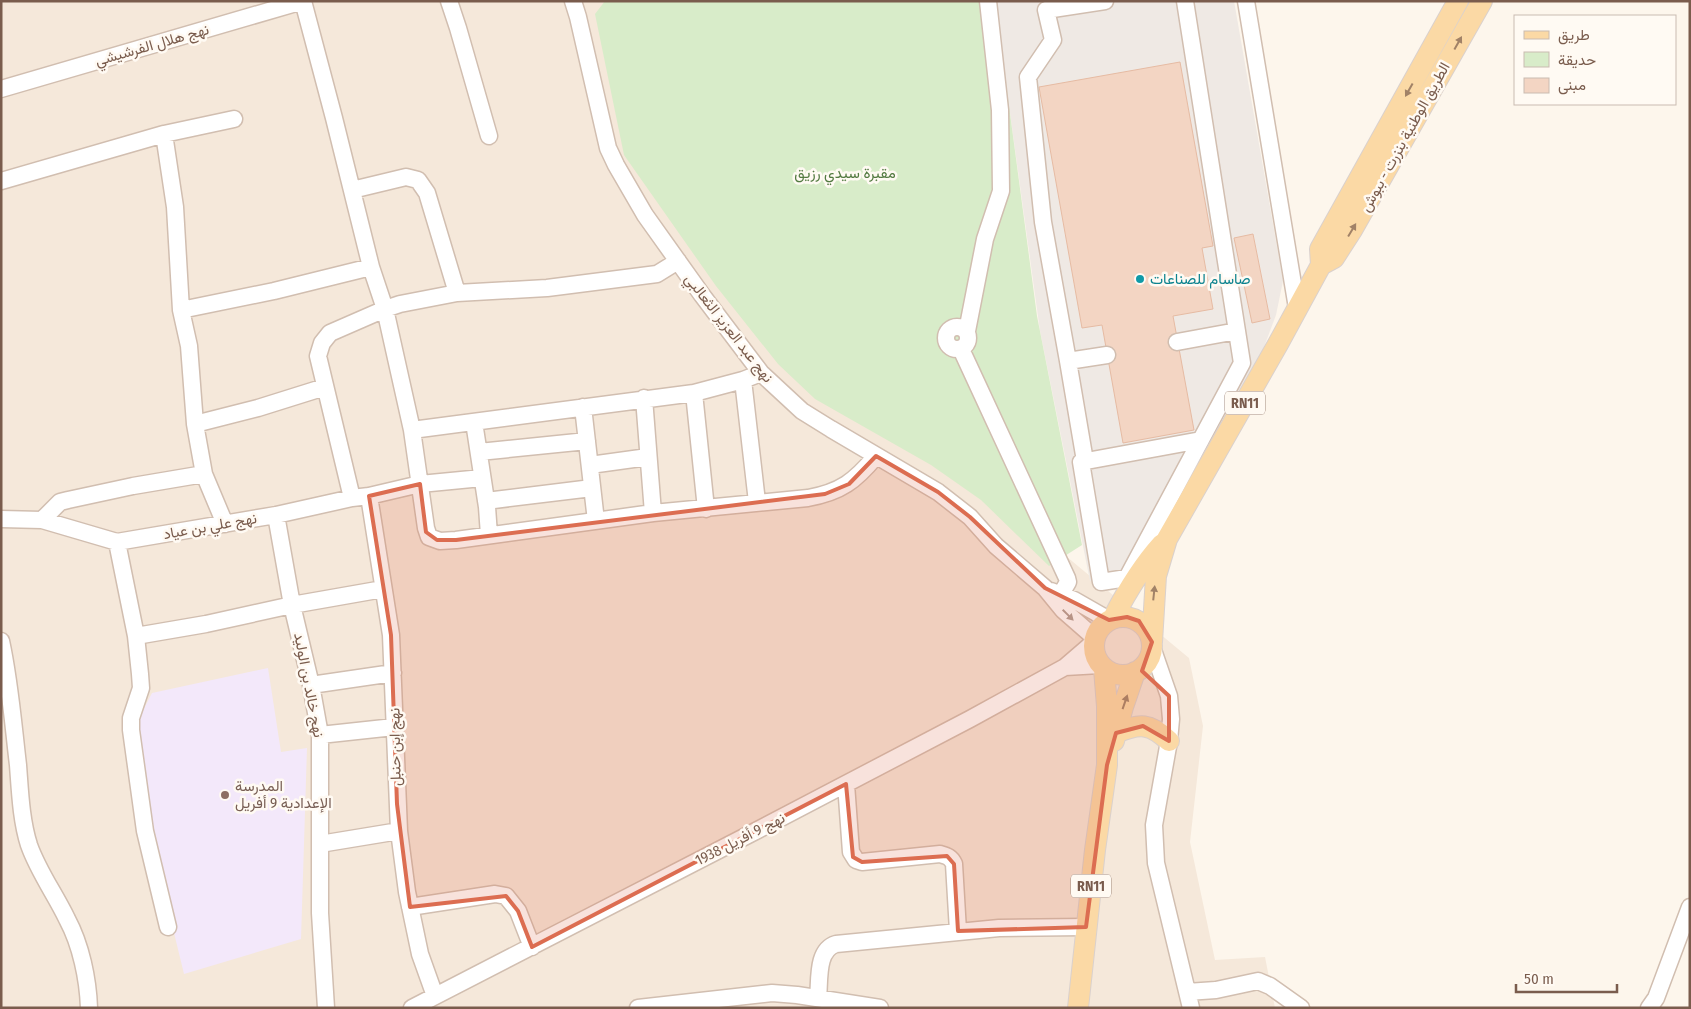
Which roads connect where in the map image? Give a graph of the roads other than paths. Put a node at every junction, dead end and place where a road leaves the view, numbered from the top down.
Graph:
1 (303, 1) edge
2 (449, 1) edge
3 (988, 1) edge
4 (1105, 1) edge
5 (1185, 1) edge
6 (1246, 1) edge
7 (1458, 1) edge
8 (1482, 1) edge
9 (577, 6) edge
10 (1, 89) edge
11 (234, 119) dead end
12 (164, 134) junction
13 (489, 136) dead end
14 (1, 181) edge
15 (352, 190) junction
16 (678, 261) junction
17 (1320, 265) junction
18 (371, 267) junction
19 (457, 293) junction
20 (1297, 308) junction
21 (386, 309) junction
22 (181, 310) junction
23 (1237, 330) junction
24 (1178, 342) dead end
25 (1107, 355) dead end
26 (1068, 361) junction
27 (761, 373) junction
28 (743, 380) junction
29 (325, 387) junction
30 (694, 393) junction
31 (644, 398) junction
32 (583, 407) junction
33 (474, 422) junction
34 (195, 424) junction
35 (412, 430) junction
36 (1201, 440) junction
37 (587, 441) junction
38 (479, 452) junction
39 (876, 456) junction
40 (648, 457) junction
41 (1085, 462) junction
42 (590, 465) junction
43 (204, 474) junction
44 (482, 478) junction
45 (420, 484) junction
46 (592, 488) junction
47 (369, 496) junction
48 (352, 498) junction
49 (486, 501) junction
50 (757, 502) junction
51 (706, 509) junction
52 (653, 513) junction
53 (276, 515) junction
54 (1, 519) edge
55 (42, 520) junction
56 (596, 522) junction
57 (225, 524) junction
58 (489, 535) junction
59 (1167, 539) junction
60 (117, 542) junction
61 (1045, 588) junction
62 (383, 589) junction
63 (1061, 594) junction
64 (292, 605) junction
65 (1111, 619) junction
66 (136, 636) junction
67 (1, 640) edge
68 (1094, 640) junction
69 (1152, 645) junction
70 (1065, 667) junction
71 (1102, 667) junction
72 (1137, 671) junction
73 (393, 673) junction
74 (311, 685) junction
75 (6, 692) edge
76 (1169, 696) junction
77 (394, 727) junction
78 (1116, 733) junction
79 (320, 735) junction
80 (1169, 741) junction
81 (1107, 765) junction
82 (846, 784) junction
83 (399, 831) junction
84 (320, 844) junction
85 (1690, 907) edge
86 (410, 908) junction
87 (168, 927) dead end
88 (1086, 927) junction
89 (958, 931) junction
90 (532, 947) junction
91 (435, 996) junction
92 (818, 998) junction
93 (772, 1000) edge
94 (1189, 1000) edge
95 (862, 1006) edge
96 (89, 1008) edge
97 (326, 1008) edge
98 (412, 1008) edge
99 (638, 1008) edge
100 (880, 1008) edge
101 (1078, 1008) edge
102 (1301, 1008) edge
103 (1649, 1008) edge

1 - 10 street, نهج هلال الفرشيشي
1 - 15 street
2 - 13 street
3 - 63 street
4 - 26 street
5 - 23 street
6 - 20 street
7 -> 17 main road, الطريق الوطنية بنزرت - ببوش / RN11
17 -> 8 main road, الطريق الوطنية بنزرت - ببوش / RN11
9 - 16 street, نهج عبد العزيز الثعالبي
11 - 12 street
12 - 14 street
12 - 22 street
15 - 18 street
15 - 19 street
16 - 19 street
16 - 27 street, نهج عبد العزيز الثعالبي
17 - 20 main road, الطريق الوطنية بنزرت - ببوش / RN11
18 - 21 street
18 - 22 street
19 - 21 street
20 - 59 main road, الطريق الوطنية بنزرت - ببوش / RN11
21 - 29 street
21 - 35 street
22 - 34 street
23 - 24 street
23 - 36 street
25 - 26 street
26 - 41 street
27 - 28 street
27 - 39 street, نهج عبد العزيز الثعالبي
28 - 30 street
28 - 50 street
29 - 34 street
29 - 48 street
30 - 31 street
30 - 51 street
31 - 32 street
31 - 40 street
32 - 33 street
32 - 37 street
33 - 35 street
33 - 38 street
34 - 43 street
35 - 45 street
36 - 41 street
36 - 41 street
37 - 38 street
37 - 42 street
38 - 44 street
39 - 50 street
39 - 61 street, نهج عبد العزيز الثعالبي
40 - 42 street
40 - 52 street
42 - 46 street
43 - 55 street
43 - 57 street
44 - 45 street, نهج علي بن عياد
44 - 49 street
45 - 47 street, نهج علي بن عياد
45 - 58 street
46 - 49 street
46 - 56 street
47 - 48 street, نهج علي بن عياد
47 - 62 street, نهج إبن حنبل
48 - 53 street, نهج علي بن عياد
49 - 58 street
50 - 51 street
51 - 52 street
52 - 56 street
53 - 57 street, نهج علي بن عياد
53 - 64 street, نهج خالد بن الوليد
54 - 55 street, نهج علي بن عياد
55 - 60 street, نهج علي بن عياد
56 - 58 street
57 - 60 street, نهج علي بن عياد
59 - 65 main road, الطريق الوطنية بنزرت - ببوش / RN11
69 -> 59 main road, الطريق الوطنية بنزرت - ببوش / RN11
60 - 66 street
61 - 63 street
61 -> 68 street
62 - 64 street
62 - 73 street, نهج إبن حنبل
63 - 65 street
64 - 66 street
64 - 74 street, نهج خالد بن الوليد
65 - 68 main road, RN11
65 - 69 main road
66 - 87 street
67 - 75 street
68 - 70 street
68 - 71 main road, RN11
69 - 72 main road, RN11
69 - 76 street
70 - 71 street
70 - 82 street, نهج 9 أفريل 1938
71 - 72 main road
71 - 81 main road, RN11
72 - 76 street
78 -> 72 main road, RN11
73 - 74 street
73 - 77 street, نهج إبن حنبل
74 - 79 street, نهج خالد بن الوليد
75 - 96 street
76 - 80 street
77 - 79 street
77 - 83 street, نهج إبن حنبل
78 - 80 main road
78 - 81 main road, RN11
79 - 84 street, نهج خالد بن الوليد
80 - 94 street
81 - 88 main road, RN11
82 - 89 street
82 - 90 street, نهج 9 أفريل 1938
83 - 84 street
83 - 86 street, نهج إبن حنبل
84 - 97 street, نهج خالد بن الوليد
85 - 103 street
86 - 90 street
86 - 91 street, نهج إبن حنبل
88 - 89 street
88 - 101 main road, RN11
89 - 92 street
90 - 91 street, نهج 9 أفريل 1938
91 - 98 street, نهج 9 أفريل 1938
92 - 93 street
92 - 95 street
93 - 99 street
94 - 102 street
95 - 100 street

